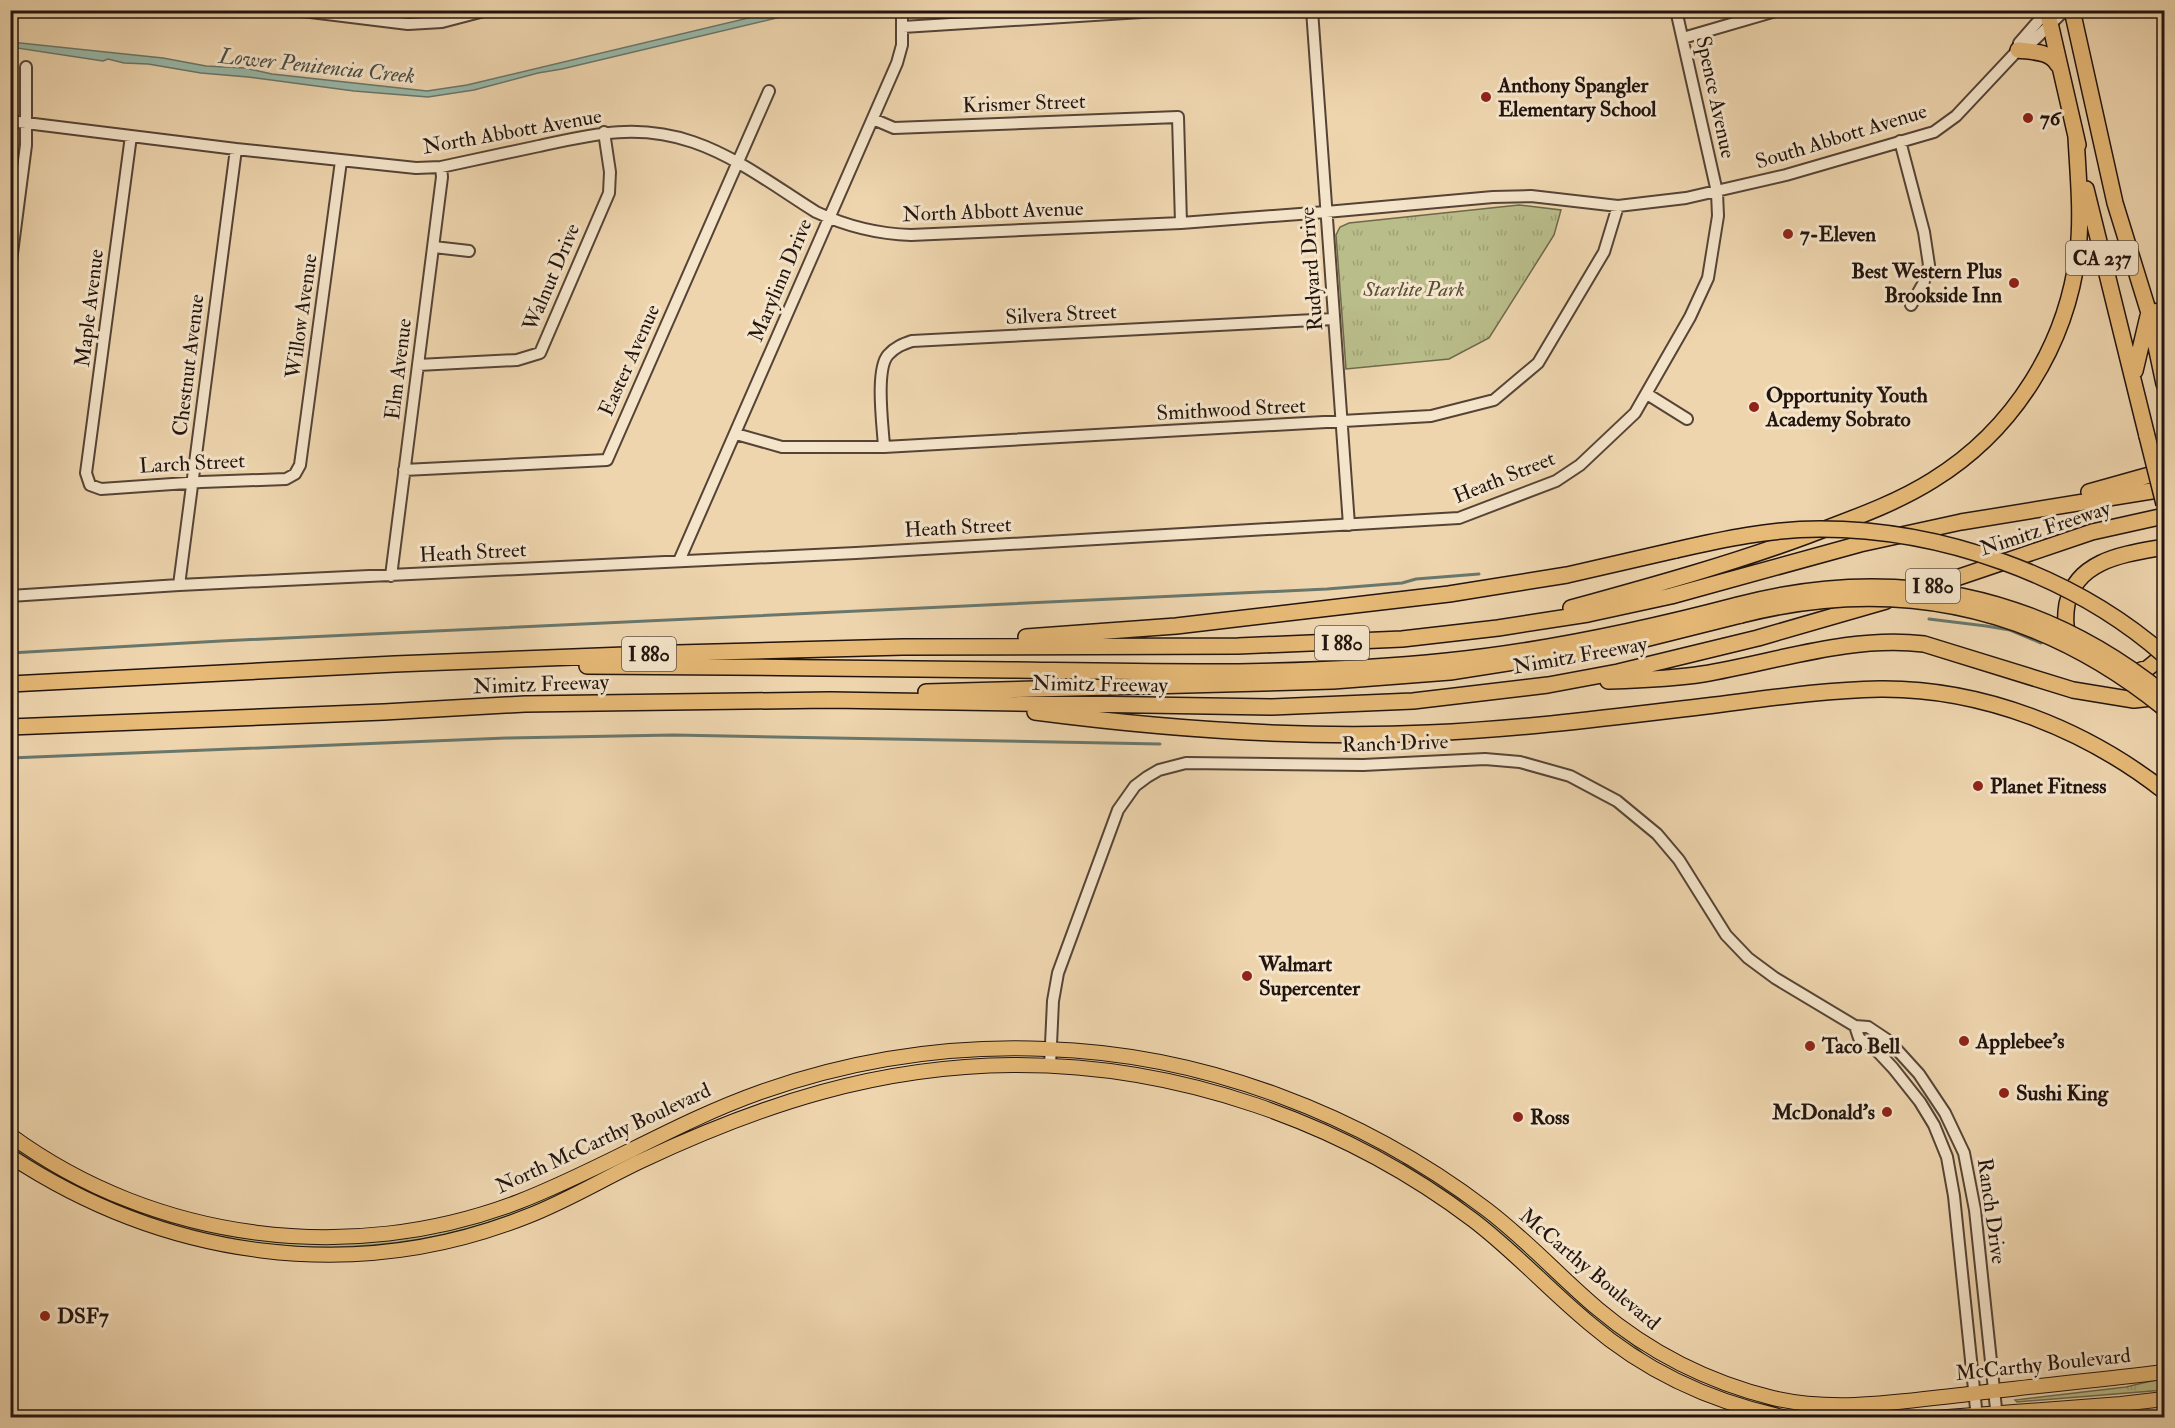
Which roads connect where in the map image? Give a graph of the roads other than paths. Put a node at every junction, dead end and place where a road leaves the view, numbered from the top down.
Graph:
1 (294, 10) edge
2 (488, 10) edge
3 (902, 10) edge
4 (1173, 10) edge
5 (1312, 10) edge
6 (1677, 10) edge
7 (1779, 10) edge
8 (2065, 10) edge
9 (2072, 10) edge
10 (2048, 14) edge
11 (1010, 15) edge
12 (903, 27) junction
13 (1683, 38) junction
14 (2018, 50) junction
15 (2058, 65) junction
16 (26, 67) dead end
17 (769, 91) dead end
18 (873, 119) junction
19 (10, 121) edge
20 (27, 123) junction
21 (604, 132) junction
22 (131, 136) junction
23 (2076, 137) junction
24 (1900, 141) junction
25 (236, 149) junction
26 (341, 161) junction
27 (737, 163) junction
28 (441, 167) junction
29 (1717, 192) junction
30 (1618, 206) junction
31 (1326, 212) junction
32 (828, 218) junction
33 (1181, 223) junction
34 (434, 247) junction
35 (469, 251) dead end
36 (10, 269) edge
37 (1911, 305) dead end
38 (2164, 310) edge
39 (2149, 313) junction
40 (1334, 319) junction
41 (418, 365) junction
42 (2134, 377) junction
43 (2164, 384) edge
44 (1647, 394) junction
45 (1687, 419) dead end
46 (1341, 422) junction
47 (736, 434) junction
48 (884, 447) junction
49 (404, 470) junction
50 (2164, 471) edge
51 (296, 474) joint
52 (192, 483) junction
53 (90, 485) joint
54 (2164, 489) edge
55 (2164, 504) edge
56 (2008, 513) junction
57 (2164, 516) edge
58 (1349, 525) junction
59 (2164, 547) edge
60 (679, 561) junction
61 (391, 576) junction
62 (179, 585) junction
63 (10, 596) edge
64 (1740, 610) junction
65 (1498, 628) junction
66 (903, 647) junction
67 (2164, 655) edge
68 (395, 664) junction
69 (10, 684) edge
70 (1548, 684) junction
71 (2164, 695) edge
72 (964, 703) junction
73 (525, 704) junction
74 (2164, 708) edge
75 (10, 727) edge
76 (2164, 791) edge
77 (1855, 1026) junction
78 (1051, 1049) junction
79 (1050, 1066) junction
80 (10, 1135) edge
81 (10, 1156) edge
82 (2164, 1372) edge
83 (1994, 1391) junction
84 (1974, 1393) junction
85 (2164, 1398) edge
86 (1996, 1415) edge
87 (1977, 1416) edge
88 (1788, 1418) edge
89 (1934, 1418) edge

1 - 2 street
3 - 12 street, Marylinn Drive
4 - 11 street
5 - 31 street, Rudyard Drive
6 - 13 street, Spence Avenue
7 - 13 street
8 - 10 street, South Abbott Avenue
9 - 39 highway, CA 237
10 - 14 street, South Abbott Avenue
10 - 15 highway, CA 237
11 - 12 street
12 - 18 street, Marylinn Drive
13 - 29 street, Spence Avenue
14 - 15 highway
14 - 24 street, South Abbott Avenue
15 - 23 highway, CA 237
16 - 20 street
17 - 27 street, Easter Avenue
18 - 32 street, Marylinn Drive
18 - 33 street, Krismer Street
19 - 20 street, North Abbott Avenue
20 - 22 street, North Abbott Avenue
20 - 36 street
21 - 27 street, North Abbott Avenue
21 - 28 street, North Abbott Avenue
21 - 41 street, Walnut Drive
22 - 25 street, North Abbott Avenue
22 - 53 street, Maple Avenue
23 - 42 highway, CA 237
23 - 65 highway
24 - 29 street, South Abbott Avenue
24 - 37 street
25 - 26 street, North Abbott Avenue
25 - 52 street, Chestnut Avenue
26 - 28 street, North Abbott Avenue
26 - 51 street, Willow Avenue
27 - 32 street, North Abbott Avenue
27 - 49 street, Easter Avenue
28 - 34 street, Elm Avenue
29 - 30 street, North Abbott Avenue
29 - 44 street, Heath Street
30 - 31 street, North Abbott Avenue
30 - 46 street, Smithwood Street
31 - 33 street, North Abbott Avenue
31 - 40 street, Rudyard Drive
32 - 33 street, North Abbott Avenue
32 - 47 street, Marylinn Drive
34 - 35 street
34 - 41 street, Elm Avenue
38 - 39 highway
39 - 42 highway
39 - 43 highway, CA 237
40 - 46 street, Rudyard Drive
40 - 48 street, Silvera Street
41 - 49 street, Elm Avenue
42 - 55 highway, CA 237, bridge
44 - 45 street
44 - 58 street, Heath Street
46 - 48 street, Smithwood Street
46 - 58 street, Rudyard Drive
47 - 48 street, Smithwood Street
47 - 60 street, Marylinn Drive
49 - 61 street, Elm Avenue
50 - 56 highway
51 - 52 street, Larch Street
52 - 53 street, Larch Street
52 - 62 street, Chestnut Avenue
54 - 56 highway, Nimitz Freeway / I 880
56 - 65 highway, Nimitz Freeway / I 880
57 - 70 highway, Nimitz Freeway / I 880
58 - 60 street, Heath Street
59 - 67 highway
60 - 61 street, Heath Street
61 - 62 street, Heath Street
62 - 63 street, Heath Street
64 - 68 highway
64 - 71 highway, bridge
64 - 73 highway
64 - 74 highway, bridge
65 - 66 highway, Nimitz Freeway / I 880
66 - 67 highway, bridge
66 - 68 highway, Nimitz Freeway / I 880
68 - 69 highway, Nimitz Freeway / I 880
70 - 71 highway
70 - 72 highway, Nimitz Freeway / I 880
72 - 73 highway, Nimitz Freeway / I 880
72 - 76 highway
73 - 75 highway, Nimitz Freeway / I 880
77 - 78 street, Ranch Drive
77 - 83 street, Ranch Drive
77 - 84 street, Ranch Drive
78 - 79 street, Ranch Drive
78 - 80 main road, North McCarthy Boulevard
78 - 84 main road, McCarthy Boulevard
79 - 81 main road, North McCarthy Boulevard
79 - 88 main road, McCarthy Boulevard
82 - 83 main road, McCarthy Boulevard
83 - 84 main road, McCarthy Boulevard
83 - 86 street, Ranch Drive
84 - 87 street, Ranch Drive
85 - 86 main road, McCarthy Boulevard
86 - 87 main road, McCarthy Boulevard
87 - 89 main road, McCarthy Boulevard

